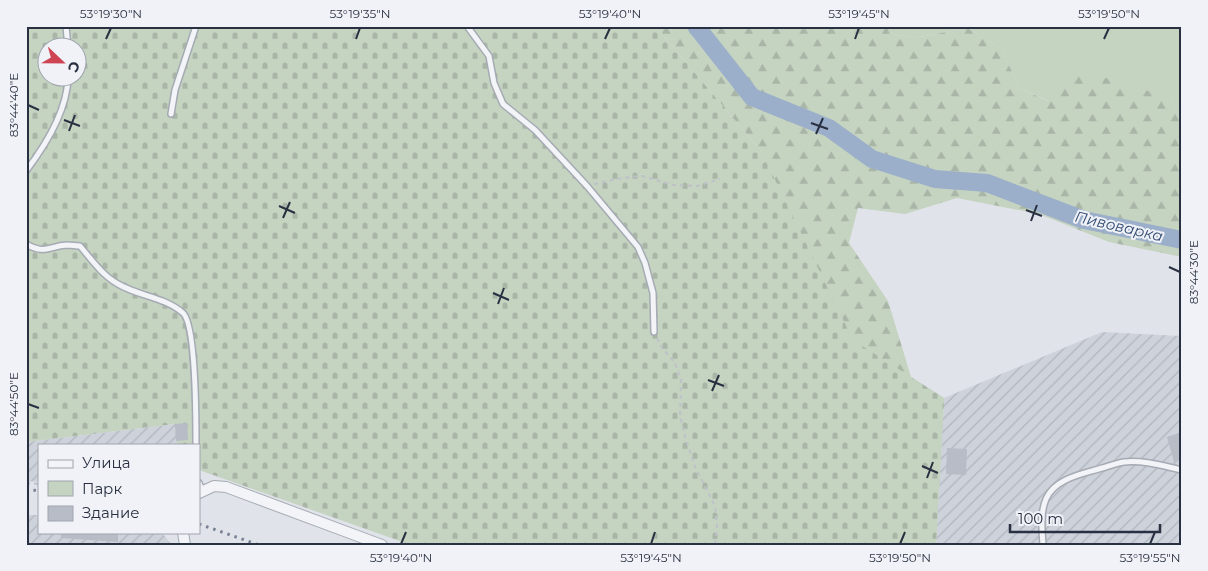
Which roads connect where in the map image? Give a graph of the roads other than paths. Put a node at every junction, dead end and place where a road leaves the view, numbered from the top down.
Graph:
1 (196, 26) edge
2 (467, 26) edge
3 (68, 88) edge
4 (171, 114) dead end
5 (26, 170) edge
6 (26, 244) edge
7 (654, 332) road end
8 (196, 444) edge
9 (1182, 470) edge
10 (200, 489) edge
11 (382, 545) edge
12 (1043, 545) edge

1 - 4 lane
2 - 7 lane
3 - 5 lane
6 - 8 lane
9 - 12 lane
10 - 11 street

